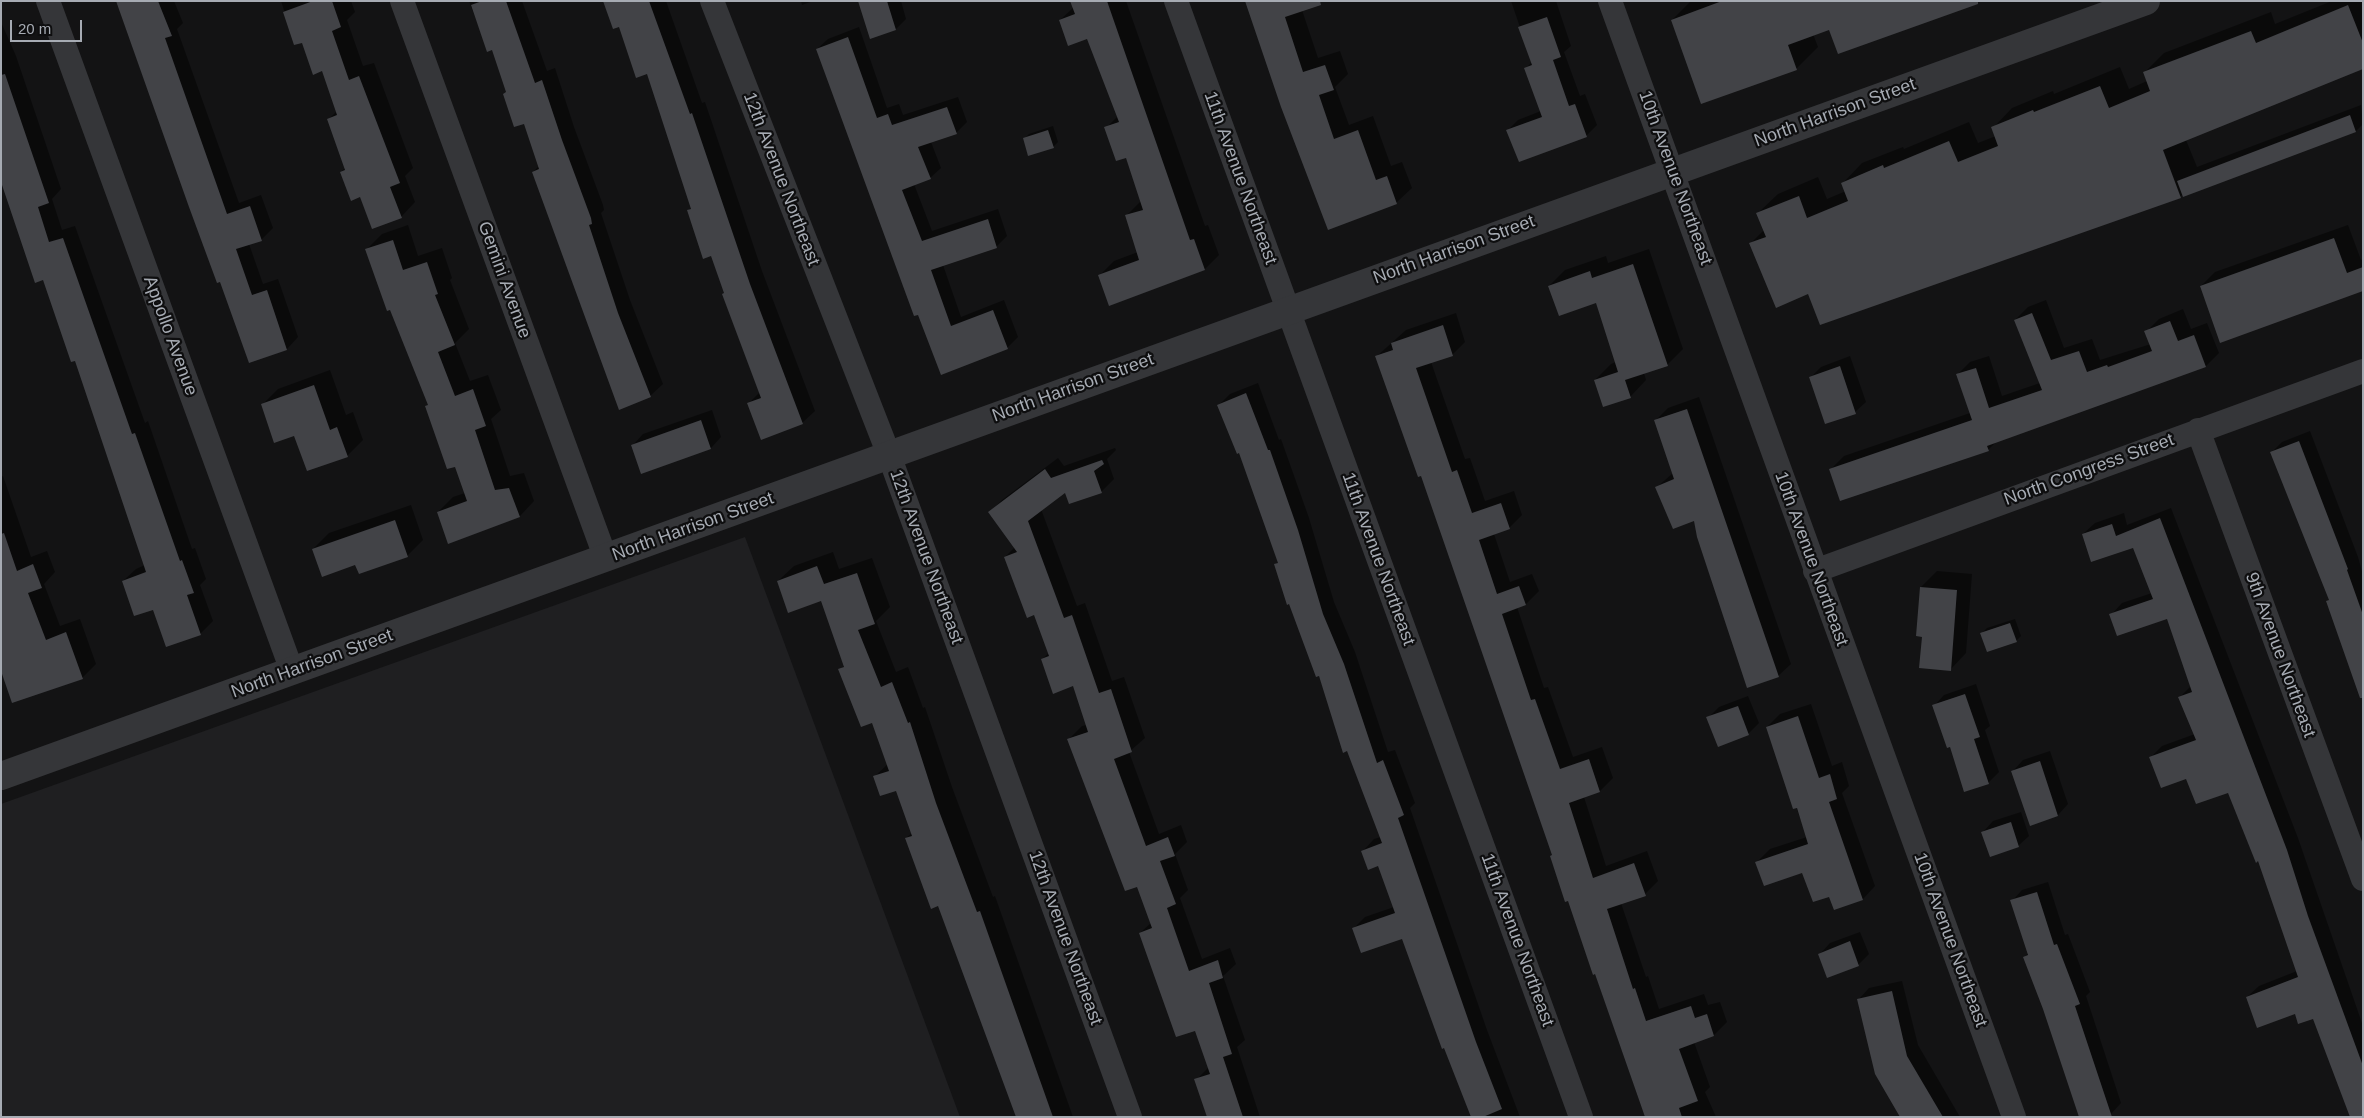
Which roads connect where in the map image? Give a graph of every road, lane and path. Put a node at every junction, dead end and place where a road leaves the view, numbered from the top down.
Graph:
1 (48, 1) edge
2 (402, 1) edge
3 (712, 1) edge
4 (1176, 1) edge
5 (1610, 1) edge
6 (2146, 1) edge
7 (1673, 172) junction
8 (1288, 310) junction
9 (2363, 371) edge
10 (2198, 430) junction
11 (889, 455) junction
12 (606, 558) junction
13 (1815, 571) junction
14 (292, 671) junction
15 (1, 776) edge
16 (2355, 832) edge
17 (2363, 879) edge
18 (1130, 1117) edge
19 (1581, 1117) edge
20 (2014, 1117) edge

1 - 14 street, Appollo Avenue
2 - 12 street, Gemini Avenue
3 - 11 street, 12th Avenue Northeast
4 - 8 street, 11th Avenue Northeast
5 - 7 street, 10th Avenue Northeast
6 - 7 street, North Harrison Street
7 - 8 street, North Harrison Street
7 - 13 street, 10th Avenue Northeast
8 - 11 street, North Harrison Street
8 - 19 street, 11th Avenue Northeast
9 - 10 street, North Congress Street
10 - 13 street, North Congress Street
10 - 16 street, 9th Avenue Northeast
11 - 12 street, North Harrison Street
11 - 18 street, 12th Avenue Northeast
12 - 14 street, North Harrison Street
13 - 20 street, 10th Avenue Northeast
14 - 15 street, North Harrison Street
16 - 17 street, 9th Avenue Northeast

